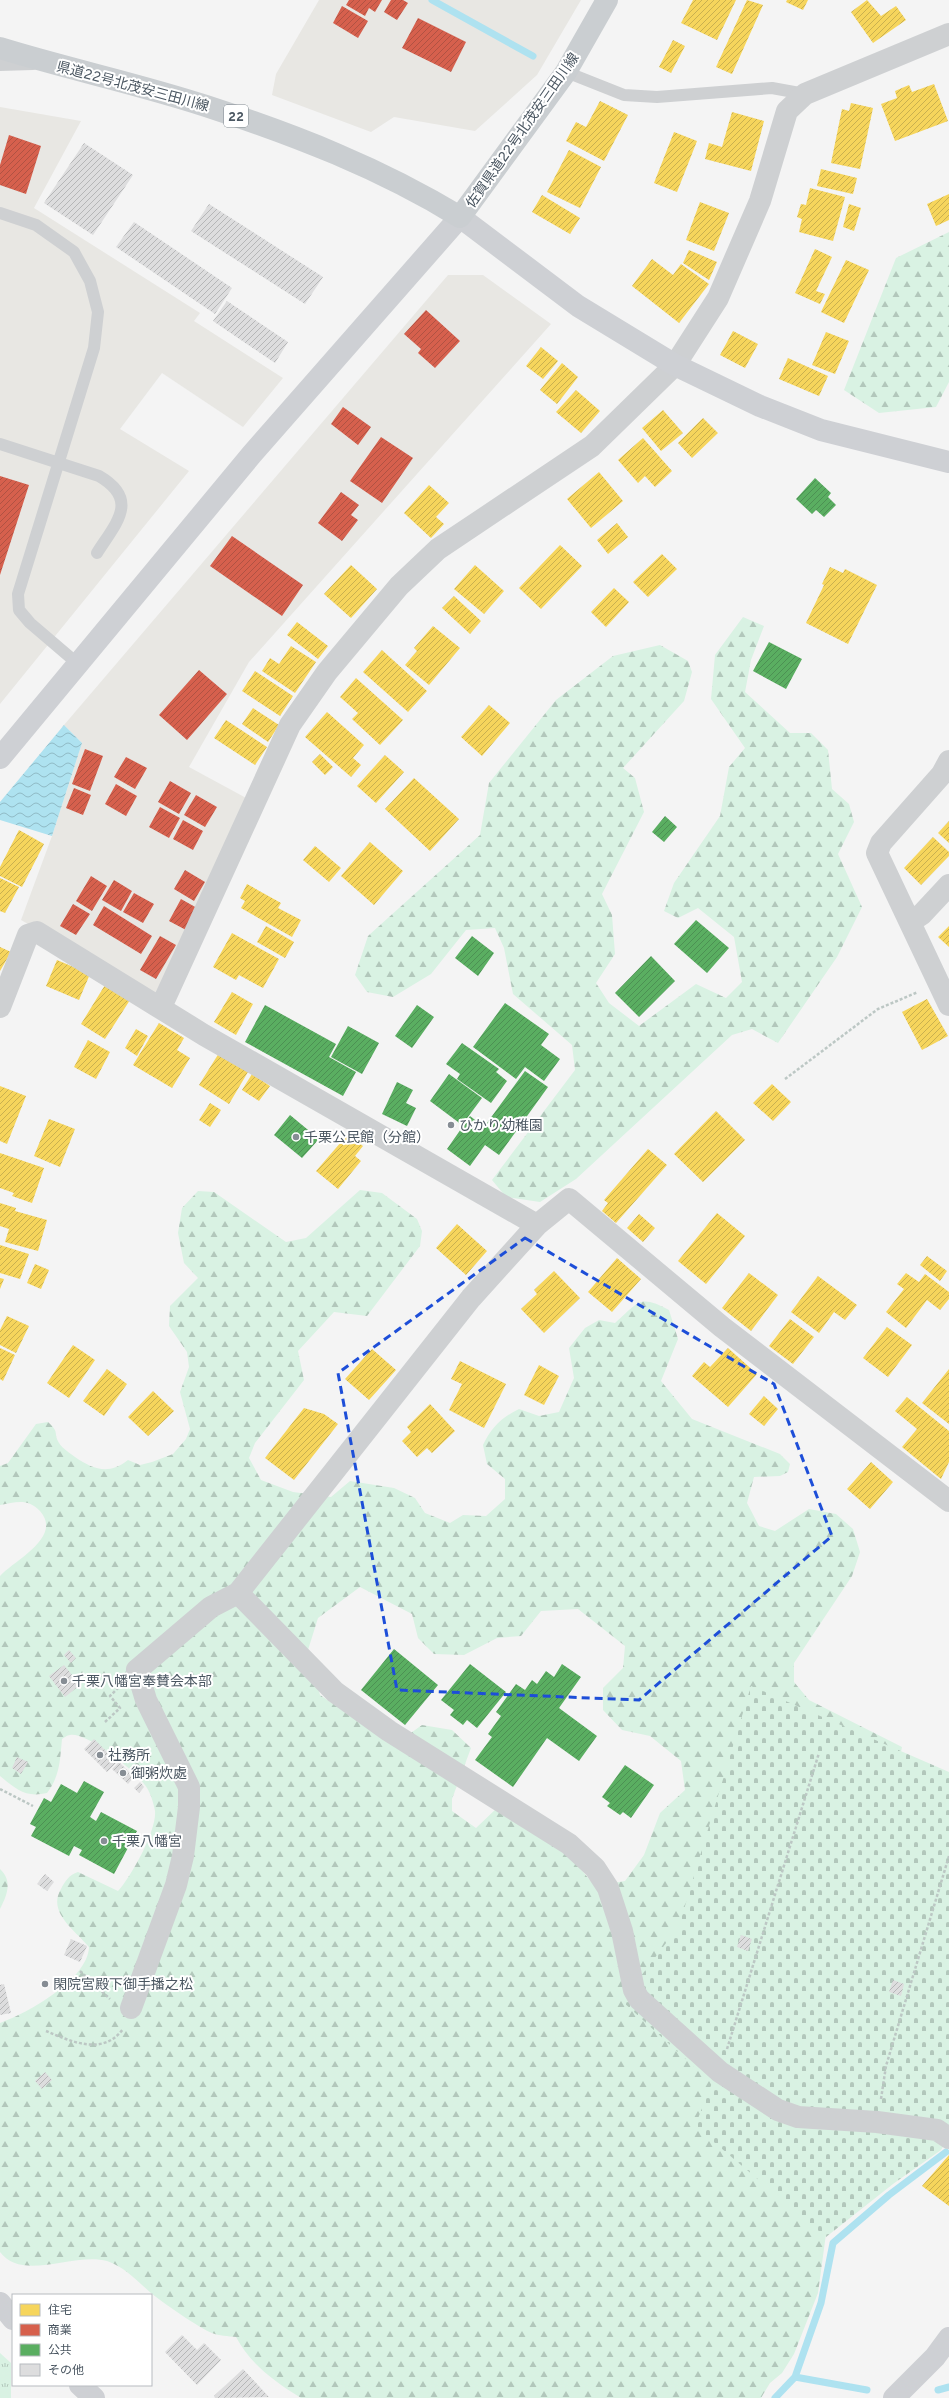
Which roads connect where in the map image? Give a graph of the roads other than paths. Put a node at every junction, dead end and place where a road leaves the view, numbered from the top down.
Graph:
1 (607, 0) edge
2 (949, 34) edge
3 (0, 48) edge
4 (54, 64) junction
5 (0, 65) edge
6 (566, 72) junction
7 (805, 94) junction
8 (0, 213) edge
9 (460, 217) junction
10 (675, 365) junction
11 (0, 444) edge
12 (949, 462) edge
13 (59, 463) junction
14 (97, 554) dead end
15 (78, 664) junction
16 (0, 758) edge
17 (949, 761) edge
18 (949, 885) edge
19 (910, 922) junction
20 (949, 1006) edge
21 (0, 1007) edge
22 (161, 1007) junction
23 (537, 1225) junction
24 (949, 1501) edge
25 (238, 1593) junction
26 (132, 2008) road end
27 (949, 2138) edge
28 (0, 2303) edge
29 (12, 2318) edge
30 (949, 2338) edge
31 (81, 2386) edge
32 (94, 2398) edge
33 (894, 2398) edge

1 - 6 main road, 佐賀県道22号北茂安三田川線
2 - 7 street
3 - 4 main road, 県道22号北茂安三田川線 / 22
4 - 5 lane
4 - 9 main road, 県道22号北茂安三田川線 / 22
6 - 7 lane
6 - 9 main road, 佐賀県道22号北茂安三田川線
7 - 10 street
8 - 13 lane
9 - 10 street
9 - 15 street
10 - 12 street
10 - 22 street
11 - 13 lane
13 - 14 lane
13 - 15 lane
15 - 16 street
17 - 19 street
18 - 19 street
19 - 20 street
21 - 22 street
22 - 23 street
23 - 24 street
23 - 25 street
25 - 26 street
25 - 27 street
28 - 29 street
30 - 33 street
31 - 32 street

